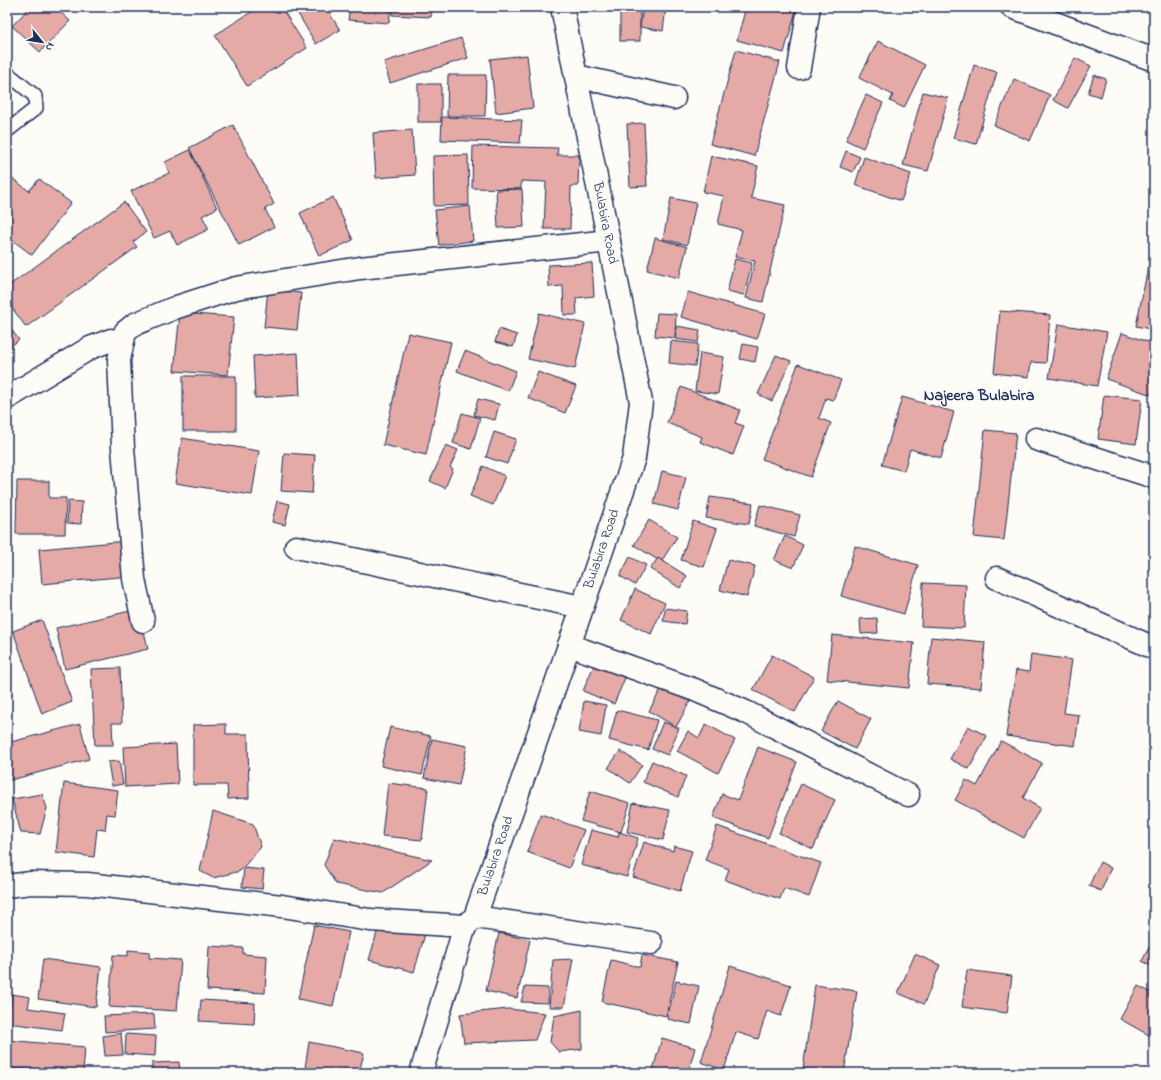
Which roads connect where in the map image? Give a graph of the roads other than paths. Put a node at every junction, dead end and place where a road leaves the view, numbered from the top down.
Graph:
1 (562, 7) edge
2 (808, 7) edge
3 (1012, 7) edge
4 (1154, 60) edge
5 (799, 68) dead end
6 (7, 72) edge
7 (576, 76) junction
8 (674, 98) dead end
9 (7, 131) edge
10 (609, 241) junction
11 (122, 343) junction
12 (7, 398) edge
13 (1036, 439) dead end
14 (1154, 477) edge
15 (296, 547) dead end
16 (997, 578) dead end
17 (582, 607) junction
18 (143, 621) dead end
19 (569, 646) junction
20 (1154, 648) edge
21 (908, 795) dead end
22 (7, 886) edge
23 (470, 922) junction
24 (651, 943) dead end
25 (421, 1073) edge

1 - 7 street, Bulabira Road
2 - 5 street
3 - 4 street
6 - 9 lane
7 - 8 street
7 - 10 street, Bulabira Road
10 - 11 street
10 - 17 street, Bulabira Road
11 - 12 street
11 - 18 street
13 - 14 street
15 - 17 street
16 - 20 street
17 - 19 street, Bulabira Road
19 - 21 street
19 - 23 street, Bulabira Road
22 - 23 street
23 - 24 street
23 - 25 street, Bulabira Road

